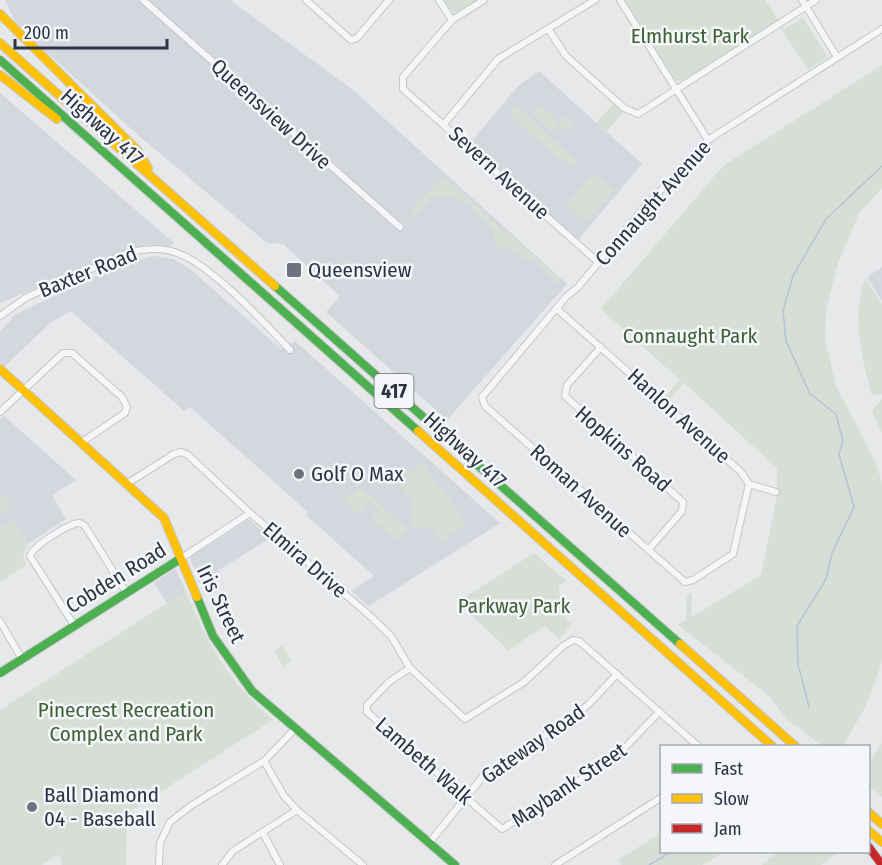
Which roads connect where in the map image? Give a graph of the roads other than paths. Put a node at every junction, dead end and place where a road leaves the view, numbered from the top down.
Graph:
1 (143, 0) edge
2 (306, 0) edge
3 (389, 0) edge
4 (439, 0) edge
5 (484, 0) edge
6 (595, 0) edge
7 (620, 0) edge
8 (816, 0) edge
9 (804, 3) edge
10 (0, 14) edge
11 (452, 20) junction
12 (882, 29) edge
13 (549, 30) junction
14 (0, 43) edge
15 (837, 57) junction
16 (0, 60) edge
17 (0, 75) edge
18 (677, 90) junction
19 (444, 124) junction
20 (708, 140) junction
21 (127, 174) junction
22 (154, 178) junction
23 (400, 227) dead end
24 (598, 262) junction
25 (557, 309) junction
26 (0, 316) edge
27 (601, 347) junction
28 (290, 350) dead end
29 (0, 369) edge
30 (24, 390) junction
31 (483, 393) joint
32 (0, 412) edge
33 (82, 442) junction
34 (128, 483) junction
35 (749, 484) junction
36 (776, 492) dead end
37 (250, 513) junction
38 (648, 550) junction
39 (180, 560) junction
40 (126, 592) junction
41 (0, 621) edge
42 (74, 625) junction
43 (22, 659) junction
44 (410, 668) junction
45 (0, 673) edge
46 (617, 674) junction
47 (659, 712) junction
48 (295, 729) junction
49 (696, 745) edge
50 (770, 745) edge
51 (793, 745) edge
52 (264, 762) junction
53 (465, 798) junction
54 (660, 798) edge
55 (297, 810) junction
56 (870, 814) edge
57 (882, 824) edge
58 (502, 829) joint
59 (870, 832) edge
60 (263, 833) junction
61 (882, 842) edge
62 (429, 843) junction
63 (870, 849) edge
64 (159, 865) edge
65 (222, 865) edge
66 (280, 865) edge
67 (363, 865) edge
68 (455, 865) edge
69 (555, 865) edge
70 (882, 865) edge

1 - 23 street, Queensview Drive
2 - 3 street
4 - 11 street
5 - 11 street
6 - 13 street
7 - 18 street
8 - 9 street
9 - 15 street
9 - 18 street
10 - 22 main road
11 - 19 street, Severn Avenue
12 - 15 street, Connaught Avenue
13 - 18 street
13 - 19 street
14 - 22 main road, 417
15 - 20 street, Connaught Avenue
16 - 21 main road, Highway 417 / 417
17 - 21 main road
18 - 20 street
19 - 24 street, Severn Avenue
20 - 24 street, Connaught Avenue
21 - 50 main road, Highway 417 / 417
22 - 51 main road, 417
24 - 25 street, Connaught Avenue
25 - 27 street, Hanlon Avenue
25 - 31 street, Connaught Avenue
26 - 28 street, Baxter Road
27 - 35 street, Hanlon Avenue
27 - 38 street, Hopkins Road
29 - 30 main road, Iris Street
30 - 32 street
30 - 33 main road, Iris Street
30 - 33 street
31 - 38 street, Roman Avenue
33 - 34 main road, Iris Street
34 - 37 street, Elmira Drive
34 - 39 main road, Iris Street
35 - 36 street
35 - 38 street, Roman Avenue
37 - 39 street, Cobden Road
37 - 44 street, Elmira Drive
39 - 40 main road, Cobden Road
39 - 48 main road, Iris Street
40 - 42 main road, Cobden Road
40 - 42 street
41 - 43 street
42 - 43 main road, Cobden Road
43 - 45 main road, Cobden Road
44 - 46 street, Elmira Drive
44 - 53 street, Lambeth Walk
46 - 47 street
46 - 53 street, Gateway Road
47 - 49 street
47 - 58 street, Maybank Street
48 - 52 street
48 - 62 main road, Iris Street
52 - 55 street
52 - 64 street
53 - 58 street, Lambeth Walk
53 - 62 street, Gateway Road
54 - 69 street
55 - 60 street
55 - 67 street
56 - 57 main road
59 - 61 main road
60 - 65 street
60 - 66 street
62 - 68 main road, Iris Street
63 - 70 main road

